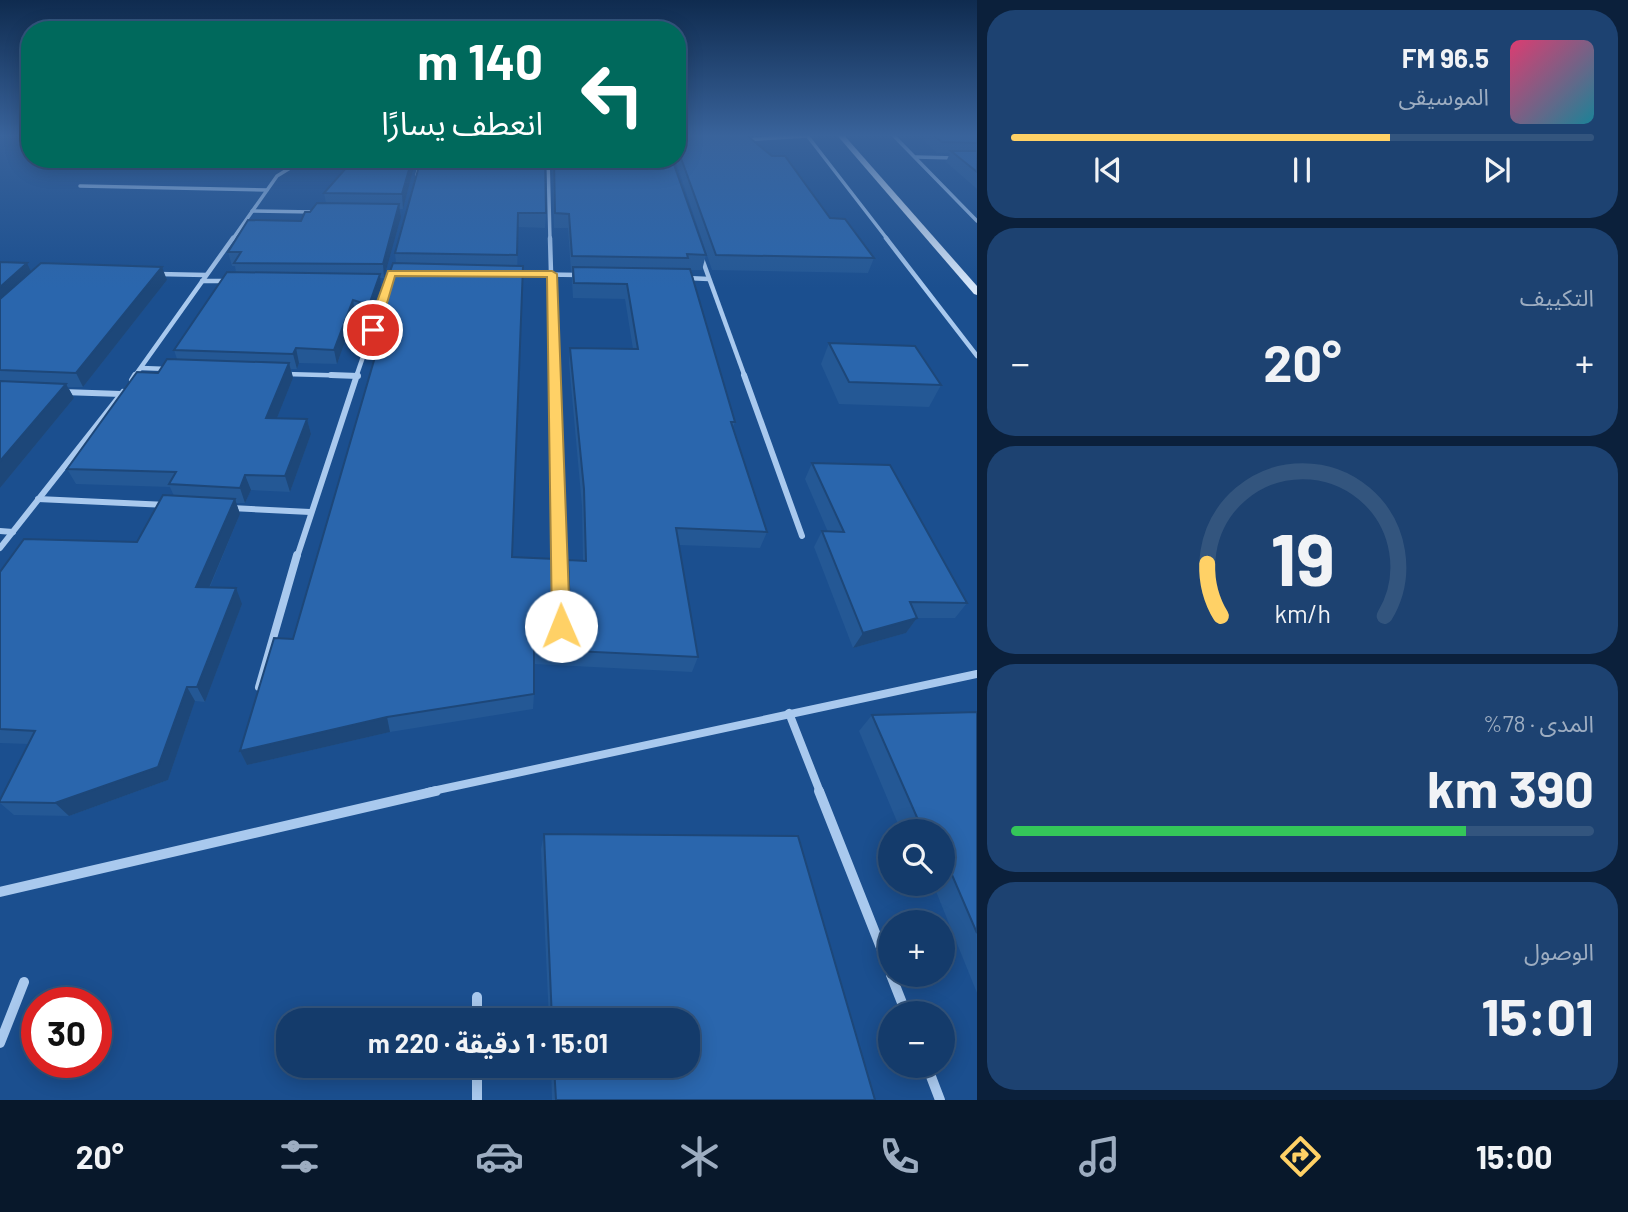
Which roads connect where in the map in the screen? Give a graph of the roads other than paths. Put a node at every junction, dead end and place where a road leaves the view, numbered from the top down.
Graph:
1 (270, 185) edge
2 (549, 185) edge
3 (845, 185) edge
4 (884, 185) edge
5 (943, 185) edge
6 (80, 186) dead end
7 (267, 190) junction
8 (252, 211) junction
9 (316, 212) edge
10 (977, 221) edge
11 (700, 252) edge
12 (153, 273) edge
13 (512, 274) edge
14 (552, 274) junction
15 (206, 275) junction
16 (591, 275) edge
17 (683, 278) edge
18 (709, 279) junction
19 (202, 281) junction
20 (242, 282) edge
21 (977, 292) edge
22 (384, 297) edge
23 (977, 356) edge
24 (141, 368) junction
25 (181, 370) edge
26 (276, 373) edge
27 (358, 376) junction
28 (54, 392) edge
29 (121, 394) junction
30 (38, 499) junction
31 (174, 506) edge
32 (229, 508) edge
33 (310, 512) junction
34 (0, 531) edge
35 (13, 532) junction
36 (802, 536) dead end
37 (0, 548) edge
38 (561, 626) edge
39 (977, 674) edge
40 (256, 699) edge
41 (789, 713) junction
42 (0, 892) edge
43 (878, 941) edge
44 (24, 982) dead end
45 (477, 997) dead end
46 (477, 1008) edge
47 (0, 1044) edge
48 (477, 1078) edge
49 (932, 1078) edge
50 (477, 1100) edge
51 (940, 1100) edge

1 - 7 street
2 - 14 street
3 - 23 street
4 - 21 street
5 - 10 street
6 - 7 street
7 - 8 street
8 - 9 street
8 - 15 street
11 - 18 street
12 - 15 street
13 - 14 street
14 - 16 street
14 - 38 street
15 - 19 street
17 - 18 street
18 - 36 street
19 - 20 street
19 - 24 street
22 - 27 street
24 - 25 street
24 - 29 street
26 - 27 street
27 - 33 street
28 - 29 street
29 - 30 street
30 - 31 street
30 - 35 street
32 - 33 street
33 - 40 street
34 - 35 street
35 - 37 street
39 - 41 street
41 - 42 street
41 - 43 street
44 - 47 street
45 - 46 street
48 - 50 street
49 - 51 street

